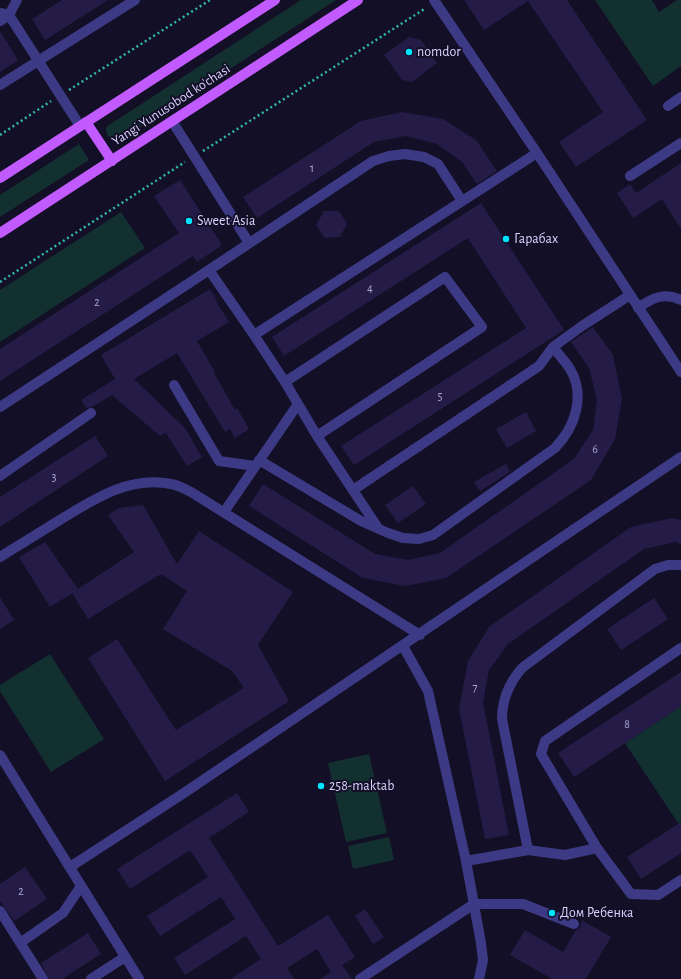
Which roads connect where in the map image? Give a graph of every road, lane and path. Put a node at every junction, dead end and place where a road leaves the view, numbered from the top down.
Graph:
1 (17, 0) edge
2 (134, 0) edge
3 (210, 0) edge
4 (275, 0) edge
5 (358, 0) edge
6 (435, 1) edge
7 (5, 14) edge
8 (0, 21) edge
9 (38, 60) junction
10 (0, 85) edge
11 (61, 95) junction
12 (681, 97) edge
13 (668, 106) dead end
14 (172, 121) junction
15 (83, 124) junction
16 (0, 135) edge
17 (681, 143) edge
18 (537, 152) junction
19 (194, 157) junction
20 (112, 160) junction
21 (630, 176) dead end
22 (0, 178) edge
23 (462, 201) junction
24 (0, 233) edge
25 (249, 244) junction
26 (209, 270) junction
27 (0, 282) edge
28 (630, 295) junction
29 (681, 300) edge
30 (638, 308) junction
31 (254, 335) junction
32 (553, 347) junction
33 (681, 372) edge
34 (285, 382) junction
35 (174, 385) dead end
36 (298, 404) junction
37 (0, 406) edge
38 (91, 413) dead end
39 (317, 436) junction
40 (681, 456) edge
41 (257, 463) junction
42 (0, 476) edge
43 (353, 490) junction
44 (224, 512) junction
45 (378, 528) junction
46 (0, 557) edge
47 (681, 565) edge
48 (420, 635) junction
49 (403, 646) junction
50 (681, 648) edge
51 (0, 755) edge
52 (597, 848) junction
53 (528, 850) junction
54 (466, 861) junction
55 (70, 867) junction
56 (681, 880) edge
57 (81, 886) junction
58 (474, 904) junction
59 (0, 912) edge
60 (574, 924) dead end
61 (20, 943) junction
62 (125, 957) junction
63 (360, 978) edge
64 (43, 979) edge
65 (91, 979) edge
66 (139, 979) edge
67 (479, 979) edge

1 - 7 street
2 - 9 street
3 - 11 path
4 - 15 main road
5 - 14 main road, Yangi Yunusobod ko'chasi
6 - 18 street
6 - 19 path
7 - 8 street
7 - 9 street
9 - 10 street
9 - 11 street
11 - 15 street
11 - 16 path
12 - 13 street
14 - 19 street
14 - 20 main road, Yangi Yunusobod ko'chasi
15 - 20 main road
15 - 22 main road
17 - 21 street
18 - 23 street
18 - 28 street
19 - 25 street
19 - 27 path
20 - 24 main road, Yangi Yunusobod ko'chasi
23 - 25 street
23 - 31 street
25 - 26 street
26 - 31 street
26 - 37 street
28 - 30 street
28 - 32 street
29 - 30 street
30 - 33 street
31 - 34 street
32 - 43 street
32 - 45 street
34 - 36 street
34 - 39 street
35 - 41 street
36 - 39 street
36 - 41 street
38 - 42 street
39 - 43 street
40 - 48 street
41 - 44 street
41 - 45 street
43 - 45 street
44 - 46 street
44 - 48 street
47 - 53 street
48 - 49 street
49 - 54 street
49 - 55 street
50 - 52 street
51 - 55 street
52 - 53 street
52 - 56 street
53 - 54 street
54 - 58 street
55 - 57 street
57 - 61 street
57 - 62 street
58 - 60 street
58 - 63 street
58 - 67 street
59 - 61 street
61 - 64 street
62 - 65 street
62 - 66 street

